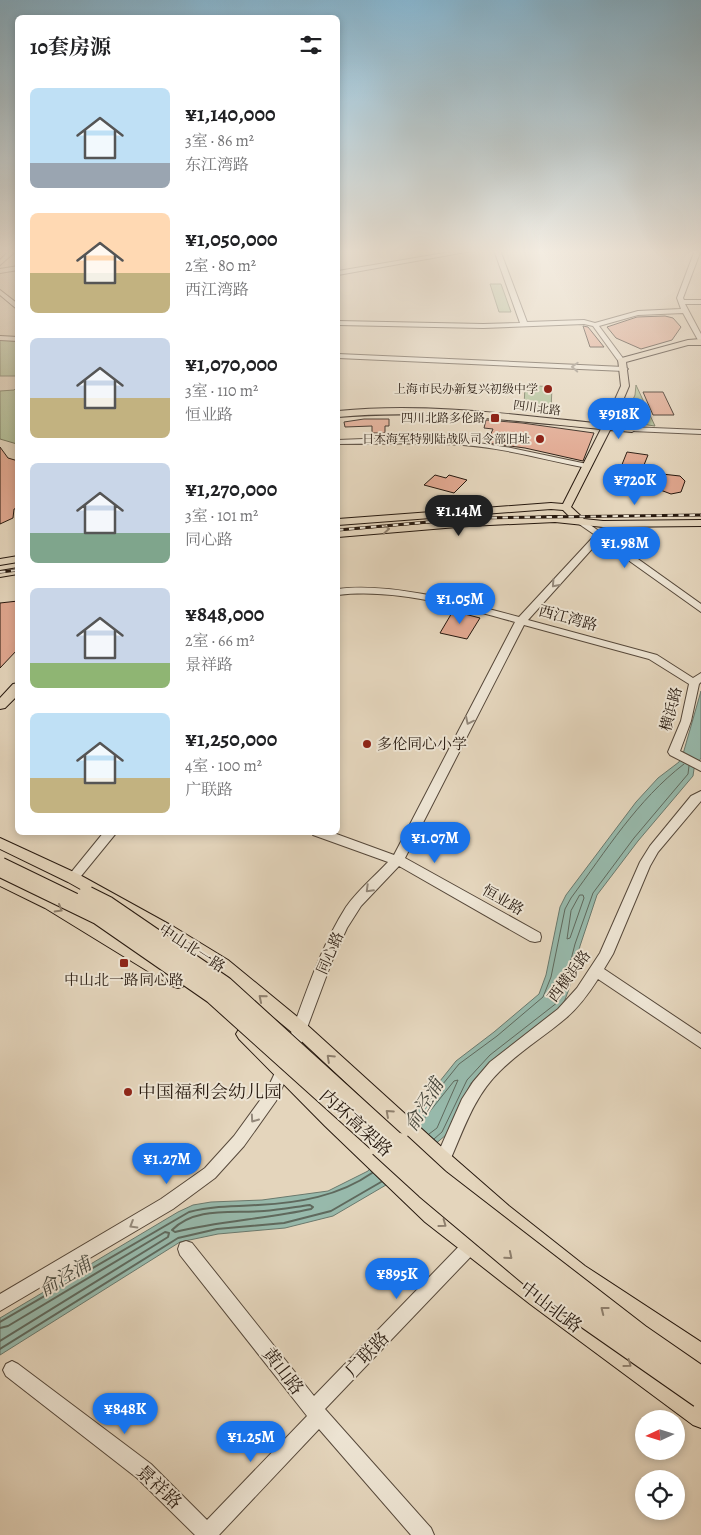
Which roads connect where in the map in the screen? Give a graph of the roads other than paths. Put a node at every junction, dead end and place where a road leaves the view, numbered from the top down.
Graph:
1 (607, 322) edge
2 (691, 322) edge
3 (340, 323) edge
4 (524, 324) joint
5 (595, 325) junction
6 (0, 338) edge
7 (15, 339) edge
8 (701, 341) edge
9 (340, 356) edge
10 (622, 365) junction
11 (340, 409) edge
12 (372, 410) junction
13 (340, 414) edge
14 (607, 427) junction
15 (632, 429) joint
16 (701, 432) edge
17 (340, 442) edge
18 (587, 466) junction
19 (554, 506) junction
20 (566, 507) junction
21 (701, 518) edge
22 (605, 519) junction
23 (518, 520) junction
24 (340, 522) edge
25 (582, 522) junction
26 (701, 523) edge
27 (340, 534) edge
28 (600, 536) junction
29 (15, 560) edge
30 (0, 562) edge
31 (0, 567) edge
32 (15, 570) edge
33 (15, 570) edge
34 (0, 574) edge
35 (340, 592) edge
36 (701, 609) edge
37 (521, 621) junction
38 (697, 679) edge
39 (15, 690) edge
40 (0, 705) edge
41 (676, 753) joint
42 (701, 767) edge
43 (701, 795) edge
44 (109, 835) edge
45 (326, 835) edge
46 (0, 843) edge
47 (0, 855) edge
48 (397, 860) junction
49 (0, 867) edge
50 (73, 878) junction
51 (0, 879) edge
52 (535, 937) dead end
53 (596, 971) junction
54 (300, 1029) junction
55 (701, 1042) edge
56 (282, 1072) junction
57 (440, 1159) junction
58 (502, 1212) junction
59 (472, 1245) junction
60 (186, 1249) dead end
61 (0, 1303) edge
62 (701, 1354) edge
63 (12, 1370) dead end
64 (701, 1379) edge
65 (701, 1396) edge
66 (316, 1413) junction
67 (701, 1417) edge
68 (208, 1534) edge
69 (424, 1535) edge

1 - 5 street
2 - 8 street
3 - 4 street
4 - 5 street
5 - 10 street
6 - 7 street
8 - 10 main road
10 -> 9 street
10 - 14 main road
11 - 12 main road, 四川北路
12 - 13 main road, 四川北路
12 - 14 main road, 四川北路
14 - 15 main road, 四川北路
14 - 18 main road
15 - 16 street
17 - 18 street
18 - 20 main road
19 - 20 main road
19 - 23 main road
19 - 24 main road
20 - 22 main road
20 - 25 main road
21 - 22 main road
22 - 25 main road
23 - 25 main road
27 -> 23 main road
25 - 26 main road
25 - 28 street
28 - 36 street
28 -> 37 street, 同心路
29 - 30 main road
31 - 32 main road
33 - 34 main road
35 - 37 street, 西江湾路
37 - 38 street, 西江湾路
37 -> 48 street, 同心路
38 - 41 street, 横浜路
39 - 40 main road
41 - 42 street
43 - 53 street, 西横浜路
44 - 50 street
45 - 48 street, 恒业路
46 - 50 main road, 中山北一路
64 -> 47 highway, 内环高架路, bridge
48 - 52 street, 恒业路
48 -> 54 street, 同心路
49 -> 65 highway, 内环高架路, bridge
54 -> 50 main road, 中山北一路
51 -> 56 main road
53 - 55 street
53 - 57 street, 西横浜路
54 - 56 street, 同心路
57 -> 54 main road, 中山北一路
56 -> 59 main road, 中山北路
56 -> 61 street, 同心路
57 - 58 main road
58 - 59 street, 广联路
58 - 62 main road
59 - 66 street, 广联路
59 -> 67 main road, 中山北路
60 - 66 street, 黄山路
63 - 68 street, 景祥路
66 - 68 street, 广联路
66 - 69 street, 黄山路

